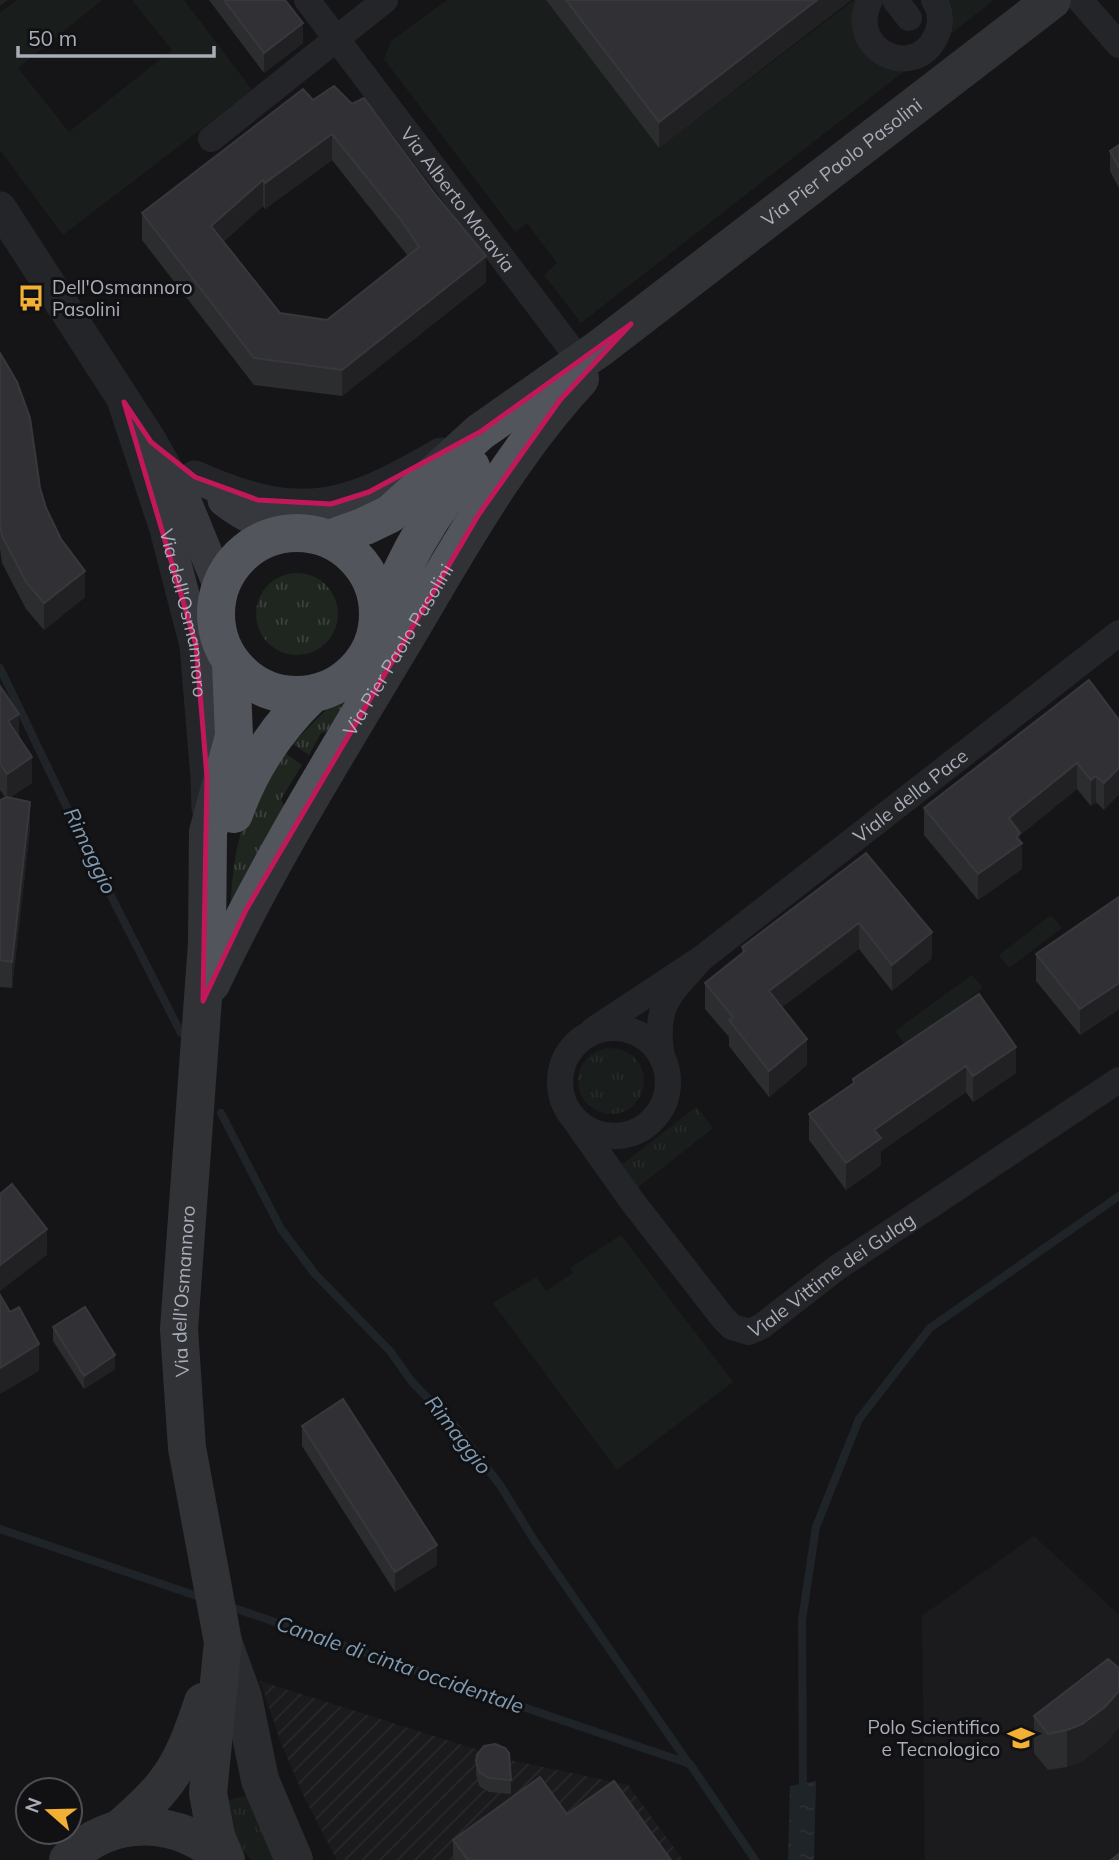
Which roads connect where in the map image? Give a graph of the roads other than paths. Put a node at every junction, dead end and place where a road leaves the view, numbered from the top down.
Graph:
1 (307, 0) edge
2 (385, 0) edge
3 (870, 0) edge
4 (934, 0) edge
5 (1052, 0) edge
6 (1080, 0) edge
7 (336, 38) junction
8 (1119, 45) edge
9 (211, 139) dead end
10 (0, 208) edge
11 (631, 324) junction
12 (590, 355) junction
13 (124, 402) junction
14 (480, 432) junction
15 (151, 442) junction
16 (195, 477) junction
17 (289, 533) junction
18 (329, 539) junction
19 (220, 587) junction
20 (377, 627) junction
21 (1119, 633) edge
22 (231, 663) junction
23 (311, 695) junction
24 (208, 832) junction
25 (207, 943) junction
26 (702, 958) junction
27 (202, 1019) junction
28 (583, 1037) junction
29 (662, 1058) junction
30 (1119, 1080) edge
31 (569, 1112) junction
32 (222, 1636) junction
33 (119, 1829) junction
34 (68, 1860) edge
35 (225, 1860) edge
36 (294, 1860) edge

1 - 7 street, Via Alberto Moravia
2 - 7 street
3 - 4 street
5 - 11 main road, Via Pier Paolo Pasolini
6 - 8 street
7 - 9 street
7 - 12 street, Via Alberto Moravia
10 - 13 street, Via dell'Osmannoro
11 - 12 main road, Via Pier Paolo Pasolini
11 - 27 main road, Via Pier Paolo Pasolini
12 - 14 main road, Via Pier Paolo Pasolini
12 - 20 main road, Via Pier Paolo Pasolini
13 - 15 street, Via dell'Osmannoro
13 - 24 street, Via dell'Osmannoro
14 - 16 street, Via Pier Paolo Pasolini
14 - 18 main road, Via Pier Paolo Pasolini
15 - 16 street, Via dell'Osmannoro
15 - 19 street, Via dell'Osmannoro
16 - 17 street, Via dell'Osmannoro
17 - 18 main road, Via dell'Osmannoro
17 - 19 main road, Via dell'Osmannoro
18 - 20 main road, Via dell'Osmannoro
19 - 22 main road, Via dell'Osmannoro
20 - 23 main road, Via dell'Osmannoro
21 - 26 street, Viale della Pace
22 - 23 main road, Via dell'Osmannoro
22 - 24 main road, Via dell'Osmannoro
23 - 25 main road, Via dell'Osmannoro
24 - 25 main road, Via dell'Osmannoro
25 - 27 main road, Via dell'Osmannoro
26 - 28 street, Viale della Pace
26 - 29 street, Viale della Pace
27 - 32 main road, Via dell'Osmannoro
28 - 29 street
28 - 31 street
29 - 31 street
30 - 31 street, Viale Vittime dei Gulag
32 - 33 main road, Via dell'Osmannoro
32 - 35 main road, Via dell'Osmannoro
32 - 36 main road
33 - 34 main road, Via dell'Osmannoro
33 - 35 main road, Via dell'Osmannoro

